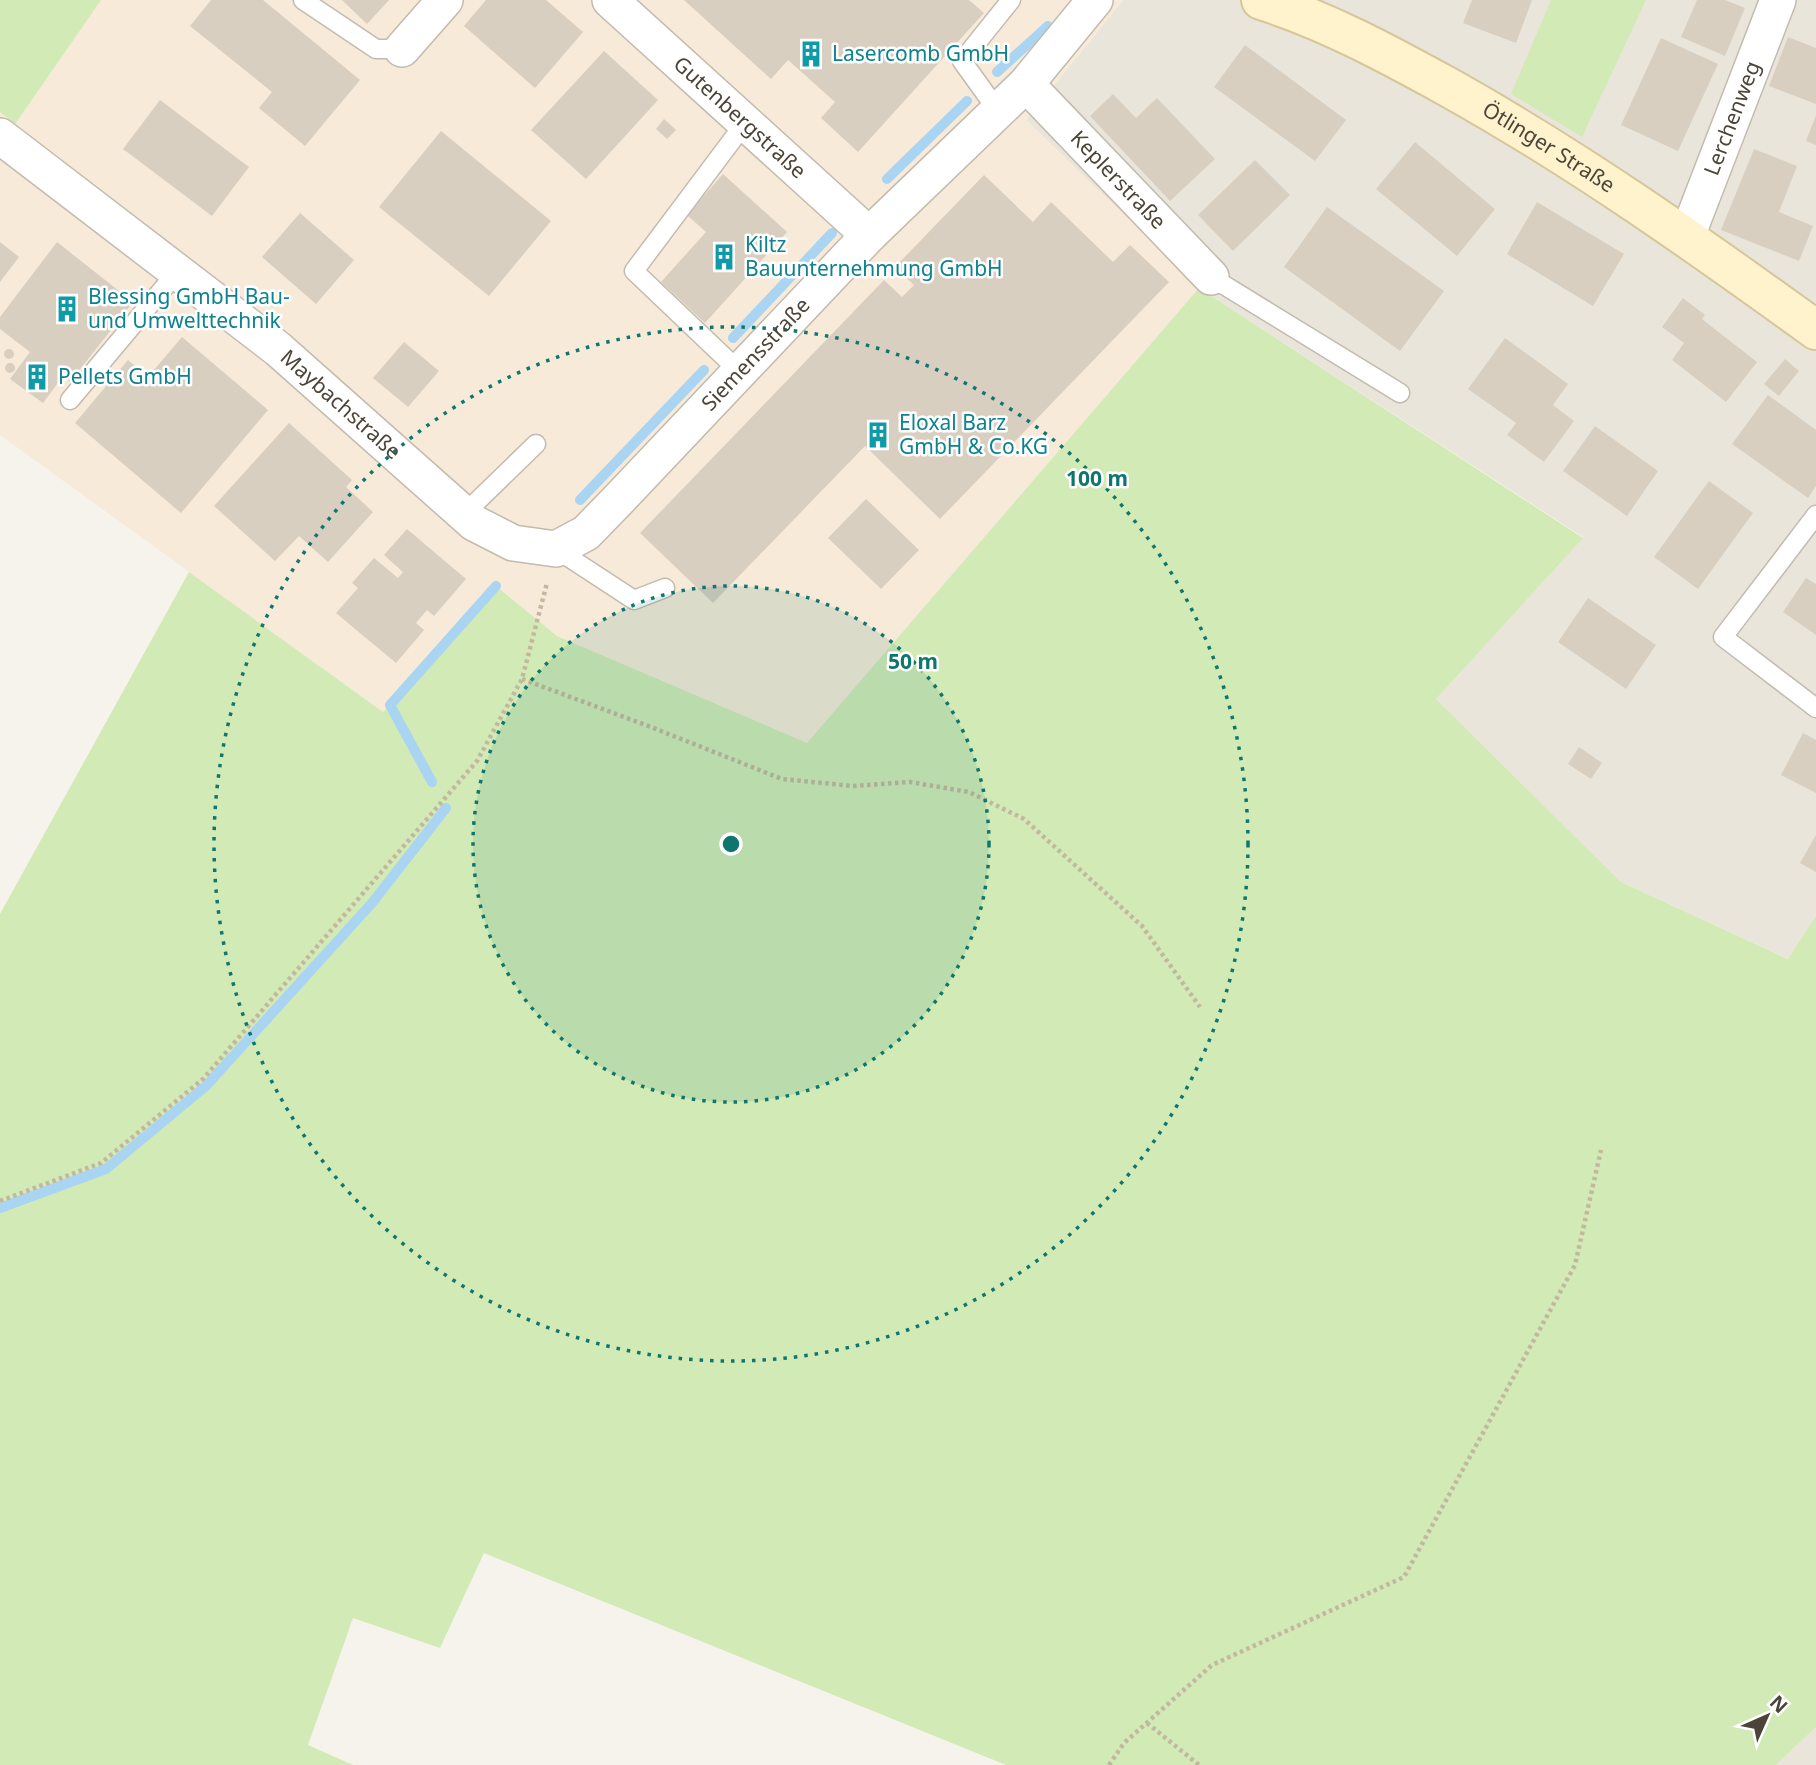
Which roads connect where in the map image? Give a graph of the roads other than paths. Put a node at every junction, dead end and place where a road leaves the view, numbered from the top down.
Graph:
1 (303, 0) edge
2 (445, 0) edge
3 (610, 0) edge
4 (1010, 0) edge
5 (1095, 0) edge
6 (1261, 0) edge
7 (1778, 0) edge
8 (402, 49) joint
9 (1026, 84) junction
10 (998, 111) junction
11 (745, 123) junction
12 (0, 136) edge
13 (869, 235) junction
14 (1687, 236) junction
15 (177, 272) junction
16 (1211, 277) joint
17 (1816, 330) edge
18 (740, 372) junction
19 (1400, 393) dead end
20 (69, 400) dead end
21 (536, 444) dead end
22 (464, 514) junction
23 (1816, 515) edge
24 (556, 549) junction
25 (666, 588) dead end
26 (1816, 708) edge

1 - 8 lane
2 - 8 street
3 - 11 street, Gutenbergstraße
4 - 10 lane
5 - 9 street, Siemensstraße
6 - 14 street, Ötlinger Straße
7 - 14 street, Lerchenweg
9 - 10 street, Siemensstraße
9 - 16 street, Keplerstraße
10 - 13 street, Siemensstraße
11 - 13 street, Gutenbergstraße
11 - 18 lane
12 - 15 street, Maybachstraße
13 - 18 street, Siemensstraße
14 - 17 street, Ötlinger Straße
15 - 20 lane
15 - 22 street, Maybachstraße
16 - 19 lane
18 - 24 street, Siemensstraße
21 - 22 lane
22 - 24 street, Maybachstraße
23 - 26 lane
24 - 25 lane

